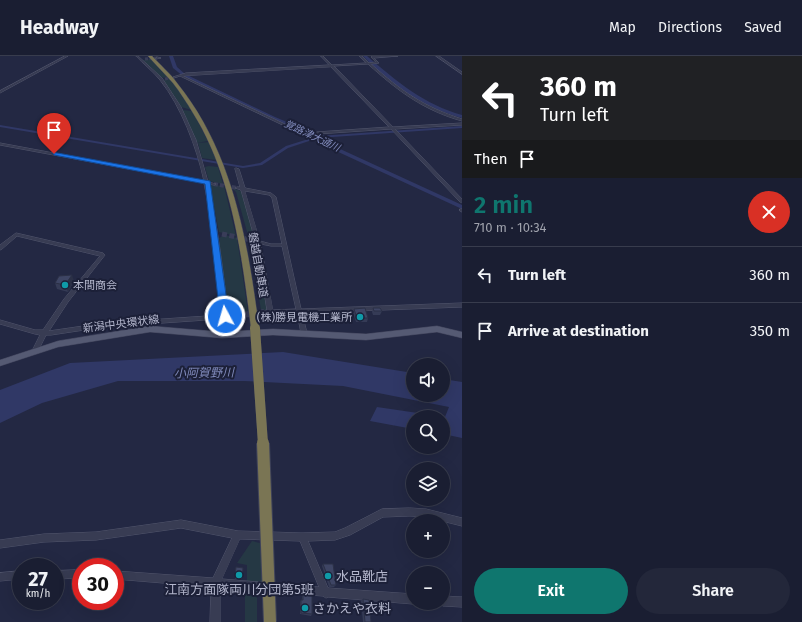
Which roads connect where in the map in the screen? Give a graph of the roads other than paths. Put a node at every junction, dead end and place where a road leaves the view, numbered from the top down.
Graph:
1 (67, 56) edge
2 (137, 56) edge
3 (150, 56) edge
4 (322, 56) edge
5 (360, 56) edge
6 (397, 56) edge
7 (437, 56) edge
8 (369, 63) junction
9 (331, 65) junction
10 (462, 67) edge
11 (454, 68) junction
12 (462, 73) edge
13 (182, 75) junction
14 (174, 77) tunnel mouth
15 (165, 79) tunnel mouth
16 (161, 80) junction
17 (0, 92) edge
18 (462, 120) edge
19 (462, 124) edge
20 (394, 130) junction
21 (309, 137) junction
22 (316, 140) dead end
23 (0, 144) edge
24 (237, 169) dead end
25 (208, 182) junction
26 (214, 184) tunnel mouth
27 (237, 188) tunnel mouth
28 (244, 189) junction
29 (462, 201) edge
30 (215, 233) junction
31 (222, 234) tunnel mouth
32 (251, 240) tunnel mouth
33 (258, 241) junction
34 (284, 245) junction
35 (0, 248) edge
36 (462, 305) edge
37 (299, 311) junction
38 (225, 316) junction
39 (235, 316) tunnel mouth
40 (0, 322) edge
41 (43, 333) junction
42 (304, 333) junction
43 (462, 335) edge
44 (35, 351) junction
45 (0, 363) edge
46 (462, 522) edge
47 (238, 535) junction
48 (302, 537) junction
49 (0, 544) edge
50 (12, 576) edge
51 (124, 576) edge
52 (0, 577) edge
53 (216, 582) junction
54 (326, 593) junction
55 (406, 599) edge
56 (450, 601) edge
57 (462, 602) edge
58 (215, 622) edge
59 (270, 622) edge

1 - 17 street
2 - 16 street
3 - 59 highway, 磐越自動車道, bridge
4 - 9 street
5 - 8 street
6 - 8 street
7 - 11 street
8 - 9 street
8 - 18 street
9 - 13 street
9 - 20 street
10 - 11 street
11 - 12 street
13 - 14 street
13 - 21 street
15 - 16 street
16 - 25 street
19 - 20 street
20 - 21 street
20 - 29 street
21 - 22 street
23 - 25 street
24 - 28 street
25 - 26 street
25 - 30 street
27 - 28 street
28 - 33 street
28 - 34 street
30 - 31 street
30 - 38 street
32 - 33 street
33 - 34 street
33 - 37 street
34 - 37 street
35 - 41 street
36 - 37 street
37 - 42 street
38 - 39 street
38 - 41 street
40 - 41 street
41 - 44 street
42 - 43 main road, 新潟中央環状線
42 - 44 main road, 新潟中央環状線
44 - 45 main road, 新潟中央環状線
46 - 48 street
47 - 48 street
47 - 49 street
47 - 53 street
48 - 54 street
50 - 52 street
51 - 53 street
53 - 54 street
53 - 58 street
54 - 55 street
56 - 57 street

